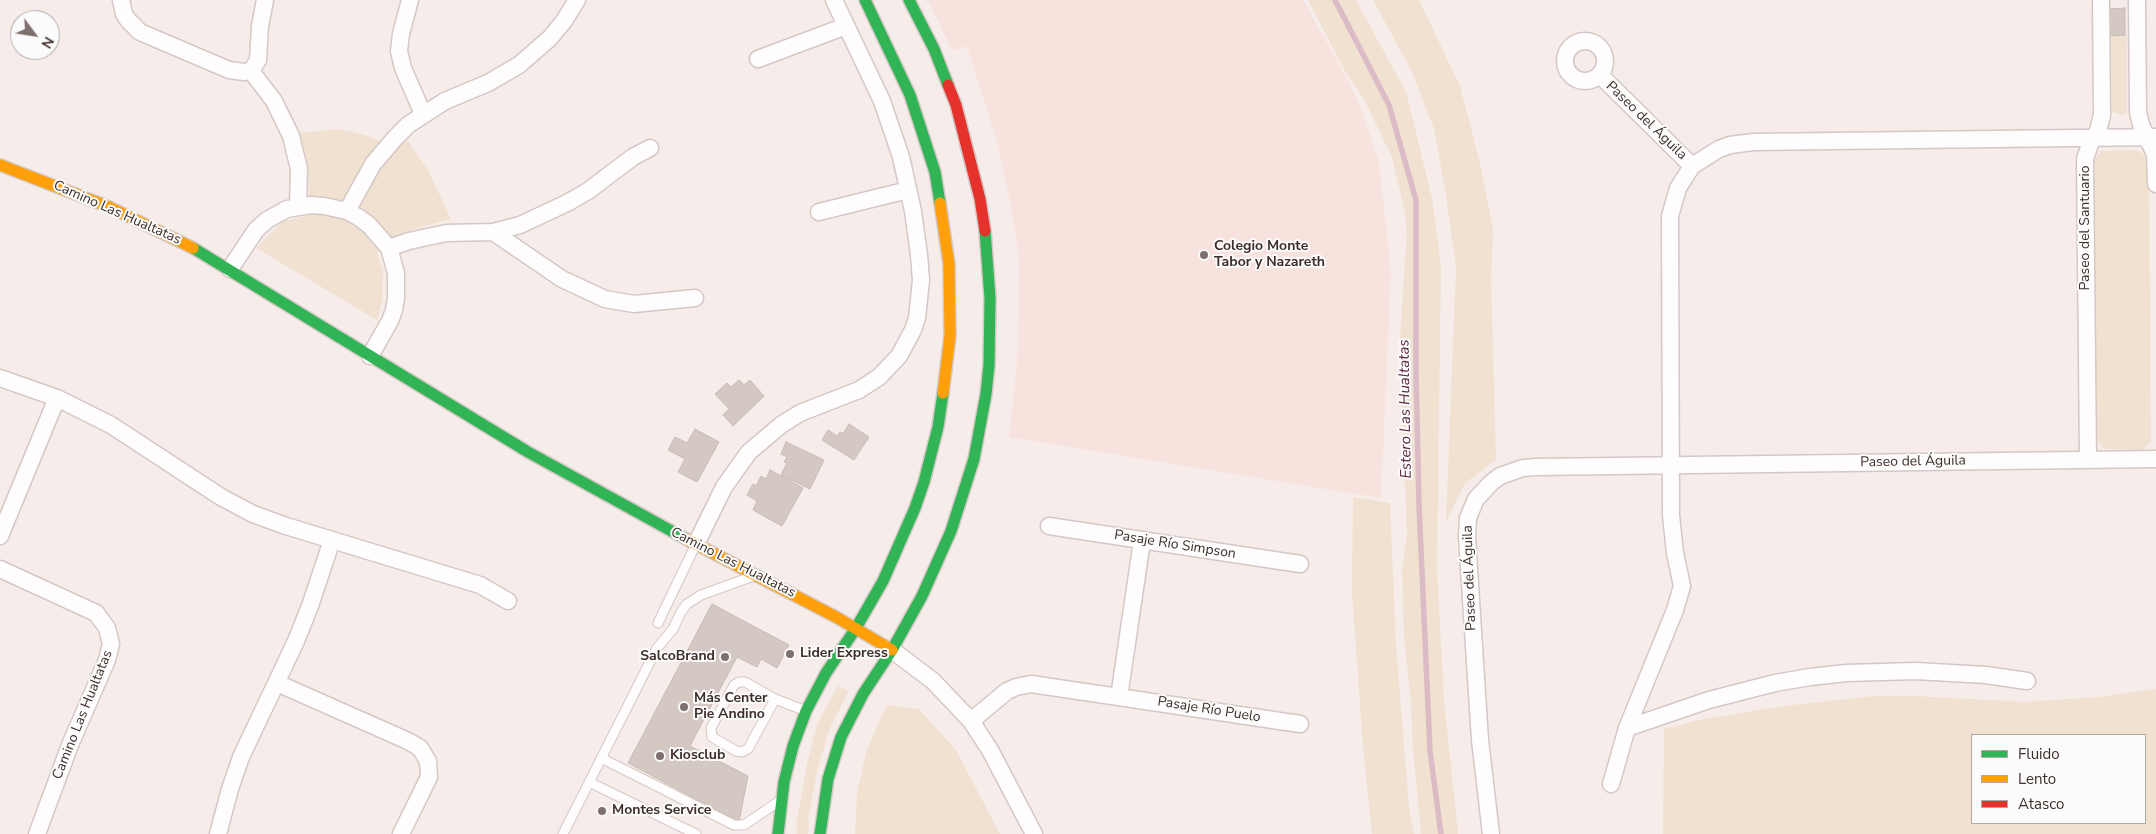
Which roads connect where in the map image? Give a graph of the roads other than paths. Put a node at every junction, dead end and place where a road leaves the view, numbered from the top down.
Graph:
1 (121, 0) edge
2 (266, 0) edge
3 (410, 0) edge
4 (577, 0) edge
5 (834, 0) edge
6 (865, 0) edge
7 (909, 0) edge
8 (2101, 0) edge
9 (2137, 0) edge
10 (846, 26) junction
11 (758, 59) dead end
12 (251, 71) junction
13 (1600, 75) dead end
14 (423, 114) junction
15 (2152, 137) edge
16 (2094, 138) junction
17 (650, 148) dead end
18 (0, 165) edge
19 (1692, 166) junction
20 (2156, 184) edge
21 (908, 190) junction
22 (298, 206) junction
23 (347, 211) junction
24 (819, 212) dead end
25 (493, 232) junction
26 (389, 248) junction
27 (230, 269) junction
28 (695, 298) dead end
29 (370, 356) junction
30 (0, 378) edge
31 (57, 398) junction
32 (2156, 459) edge
33 (2088, 460) junction
34 (1670, 465) junction
35 (1050, 526) dead end
36 (0, 536) edge
37 (332, 540) junction
38 (1142, 541) junction
39 (696, 544) junction
40 (1300, 564) dead end
41 (0, 570) edge
42 (756, 575) junction
43 (508, 601) dead end
44 (658, 623) dead end
45 (856, 628) junction
46 (892, 650) junction
47 (2027, 681) dead end
48 (277, 683) junction
49 (1118, 697) junction
50 (775, 699) junction
51 (806, 711) junction
52 (971, 721) junction
53 (1300, 724) dead end
54 (1627, 728) junction
55 (601, 758) junction
56 (589, 782) junction
57 (1611, 784) dead end
58 (780, 800) junction
59 (732, 830) edge
60 (37, 834) edge
61 (218, 834) edge
62 (401, 834) edge
63 (563, 834) edge
64 (696, 834) edge
65 (778, 834) edge
66 (820, 834) edge
67 (1034, 834) edge
68 (1491, 834) edge

1 - 12 street
2 - 12 street
3 - 14 street
4 - 14 street
5 - 10 street
6 - 45 street
7 - 46 street
8 - 16 street, Paseo del Santuario
9 - 15 street
10 - 11 street
10 - 21 street
12 - 22 street
13 - 19 street, Paseo del Águila
14 - 23 street
15 - 16 street, Paseo del Águila
15 - 20 street
16 - 19 street, Paseo del Águila
16 - 33 street, Paseo del Santuario
17 - 25 street
18 - 27 street, Camino Las Hualtatas
19 - 34 street, Paseo del Águila
21 - 24 street
21 - 39 street
22 - 23 street
22 - 27 street
23 - 26 street
25 - 26 street
25 - 28 street
26 - 29 street
27 - 29 street, Camino Las Hualtatas
29 - 39 street, Camino Las Hualtatas
30 - 31 street
31 - 36 street
31 - 37 street
32 - 33 street, Paseo del Águila
33 - 34 street, Paseo del Águila
34 - 54 street, Paseo del Águila
34 - 68 street, Paseo del Águila
35 - 38 street, Pasaje Río Simpson
37 - 43 street
37 - 48 street
38 - 40 street, Pasaje Río Simpson
38 - 49 street
39 - 42 street, Camino Las Hualtatas
39 - 44 lane
41 - 60 street, Camino Las Hualtatas
42 - 45 street, Camino Las Hualtatas
42 - 55 lane
45 - 46 street, Camino Las Hualtatas
45 - 51 street
46 - 52 street, Camino Las Hualtatas
46 - 66 street
47 - 54 street
48 - 61 street
48 - 62 street
49 - 52 street, Pasaje Río Puelo
49 - 53 street, Pasaje Río Puelo
50 - 50 lane
50 - 51 lane
51 - 58 street
52 - 67 street, Camino Las Hualtatas
54 - 57 street, Paseo del Águila
55 - 56 lane
55 - 59 lane
56 - 63 lane
56 - 64 lane
58 - 59 lane
58 - 65 street

